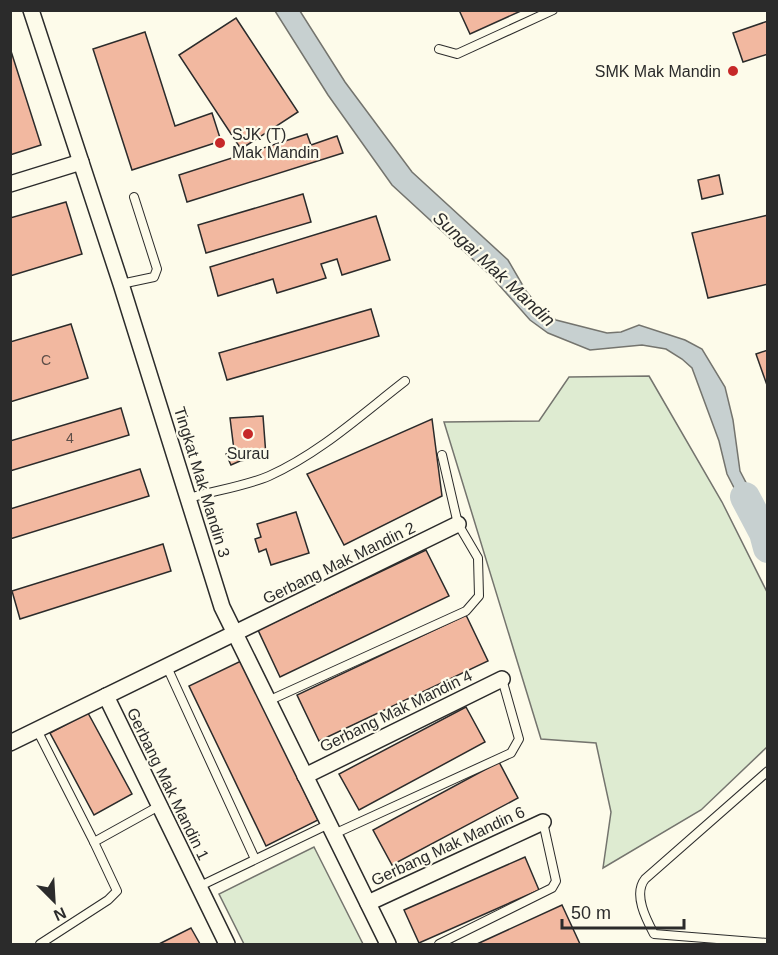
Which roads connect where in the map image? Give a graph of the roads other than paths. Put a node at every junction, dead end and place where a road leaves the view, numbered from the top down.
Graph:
1 (31, 10) edge
2 (553, 10) edge
3 (439, 49) dead end
4 (81, 162) junction
5 (10, 184) edge
6 (134, 197) dead end
7 (121, 284) junction
8 (405, 381) dead end
9 (442, 455) dead end
10 (189, 498) junction
11 (458, 524) junction
12 (235, 633) junction
13 (167, 667) junction
14 (502, 679) joint
15 (106, 696) junction
16 (268, 701) junction
17 (37, 730) junction
18 (10, 743) edge
19 (768, 771) edge
20 (305, 776) junction
21 (159, 806) junction
22 (543, 822) joint
23 (331, 829) junction
24 (94, 842) junction
25 (255, 860) junction
26 (198, 887) junction
27 (368, 903) junction
28 (768, 943) edge
29 (40, 945) edge
30 (227, 945) edge
31 (388, 945) edge
32 (439, 945) edge

1 - 4 street, Tingkat Mak Mandin 3
2 - 3 lane
4 - 5 street
4 - 7 street, Tingkat Mak Mandin 3
6 - 7 lane
7 - 10 street, Tingkat Mak Mandin 3
8 - 10 lane
9 - 11 lane
10 - 12 street, Tingkat Mak Mandin 3
11 - 12 street, Gerbang Mak Mandin 2
11 - 16 lane
12 - 13 street, Gerbang Mak Mandin 2
12 - 16 street, Tingkat Mak Mandin 3
13 - 15 street, Gerbang Mak Mandin 2
13 - 25 lane
14 - 20 street, Gerbang Mak Mandin 4
14 - 23 lane
15 - 17 street, Gerbang Mak Mandin 2
15 - 21 street, Gerbang Mak Mandin 1
16 - 20 street, Tingkat Mak Mandin 3
17 - 18 street, Gerbang Mak Mandin 2
17 - 24 lane
19 - 28 lane
20 - 23 street, Tingkat Mak Mandin 3
21 - 24 lane
21 - 26 street, Gerbang Mak Mandin 1
22 - 27 street, Gerbang Mak Mandin 6
22 - 32 lane
23 - 25 lane
23 - 27 street, Tingkat Mak Mandin 3
24 - 29 lane
25 - 26 lane
26 - 30 street, Gerbang Mak Mandin 1
27 - 31 street, Tingkat Mak Mandin 3

